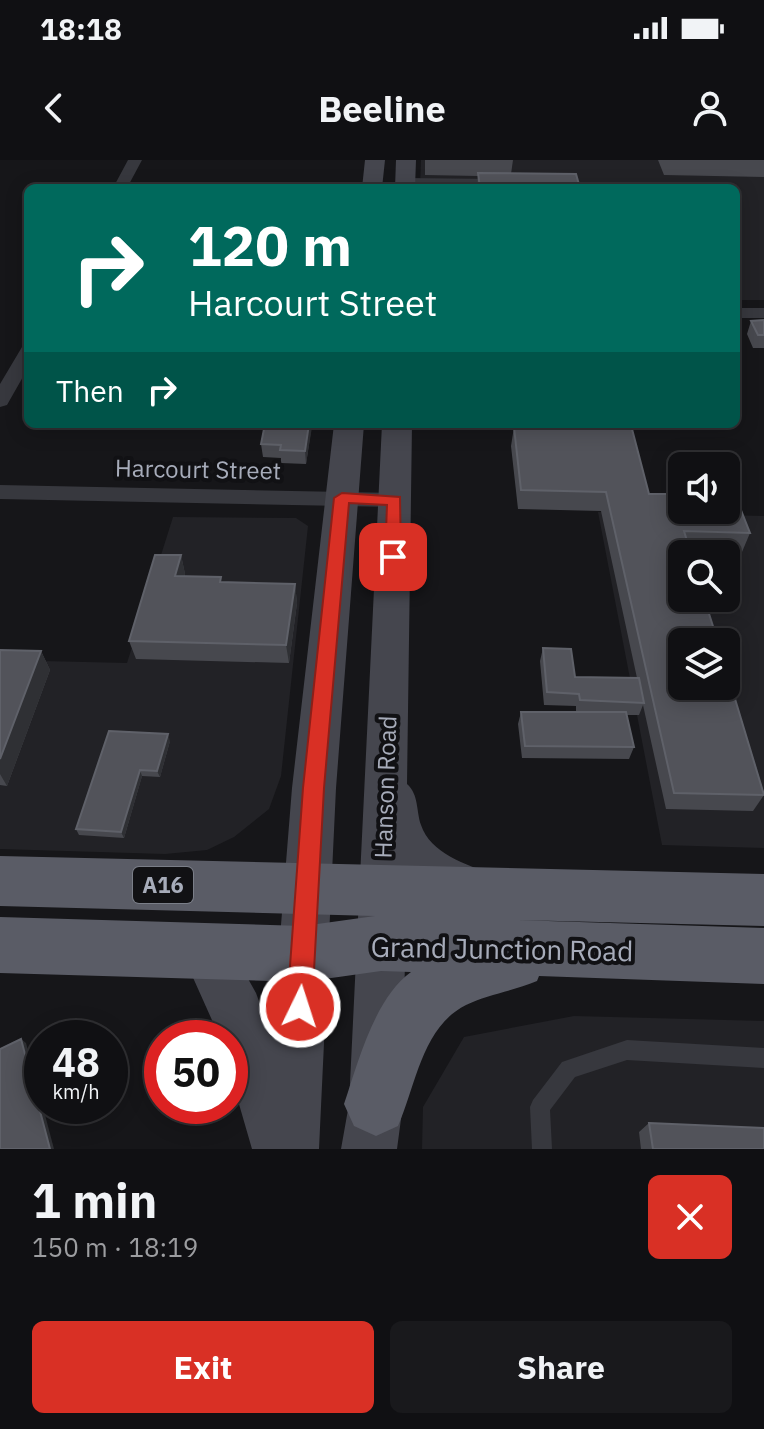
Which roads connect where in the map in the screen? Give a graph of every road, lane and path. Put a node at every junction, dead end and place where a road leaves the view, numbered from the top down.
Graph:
1 (135, 160) edge
2 (375, 160) edge
3 (405, 176) edge
4 (509, 181) edge
5 (122, 184) edge
6 (372, 184) edge
7 (740, 313) edge
8 (764, 313) edge
9 (24, 358) edge
10 (0, 401) edge
11 (349, 428) edge
12 (397, 428) edge
13 (0, 492) edge
14 (342, 498) junction
15 (395, 500) junction
16 (387, 757) junction
17 (0, 881) edge
18 (307, 889) junction
19 (485, 893) junction
20 (764, 900) edge
21 (382, 917) junction
22 (0, 945) edge
23 (562, 950) junction
24 (207, 953) junction
25 (303, 954) junction
26 (764, 956) edge
27 (764, 1058) edge
28 (372, 1126) edge
29 (280, 1149) edge
30 (291, 1149) edge
31 (542, 1149) edge

1 - 5 street
2 - 6 main road
3 - 4 lane
7 - 8 street
9 - 10 street
11 - 14 main road
12 - 15 main road, Hanson Road
13 - 14 street, Harcourt Street
14 - 15 street, Harcourt Street
14 - 18 main road
15 - 16 main road, Hanson Road
16 - 19 main road
16 - 21 main road, Hanson Road
17 - 18 highway, Grand Junction Road / A16
18 - 21 highway, Grand Junction Road / A16
18 - 25 main road
19 - 20 highway, Grand Junction Road / A16
19 - 21 highway, Grand Junction Road / A16
21 - 23 highway, Grand Junction Road / A16
21 - 25 highway, Grand Junction Road / A16
21 - 28 main road, Hanson Road
22 - 24 highway, Grand Junction Road / A16
23 - 26 highway, Grand Junction Road / A16
23 - 28 highway
24 - 25 highway, Grand Junction Road / A16
24 - 29 main road
25 - 30 main road
27 - 31 lane

